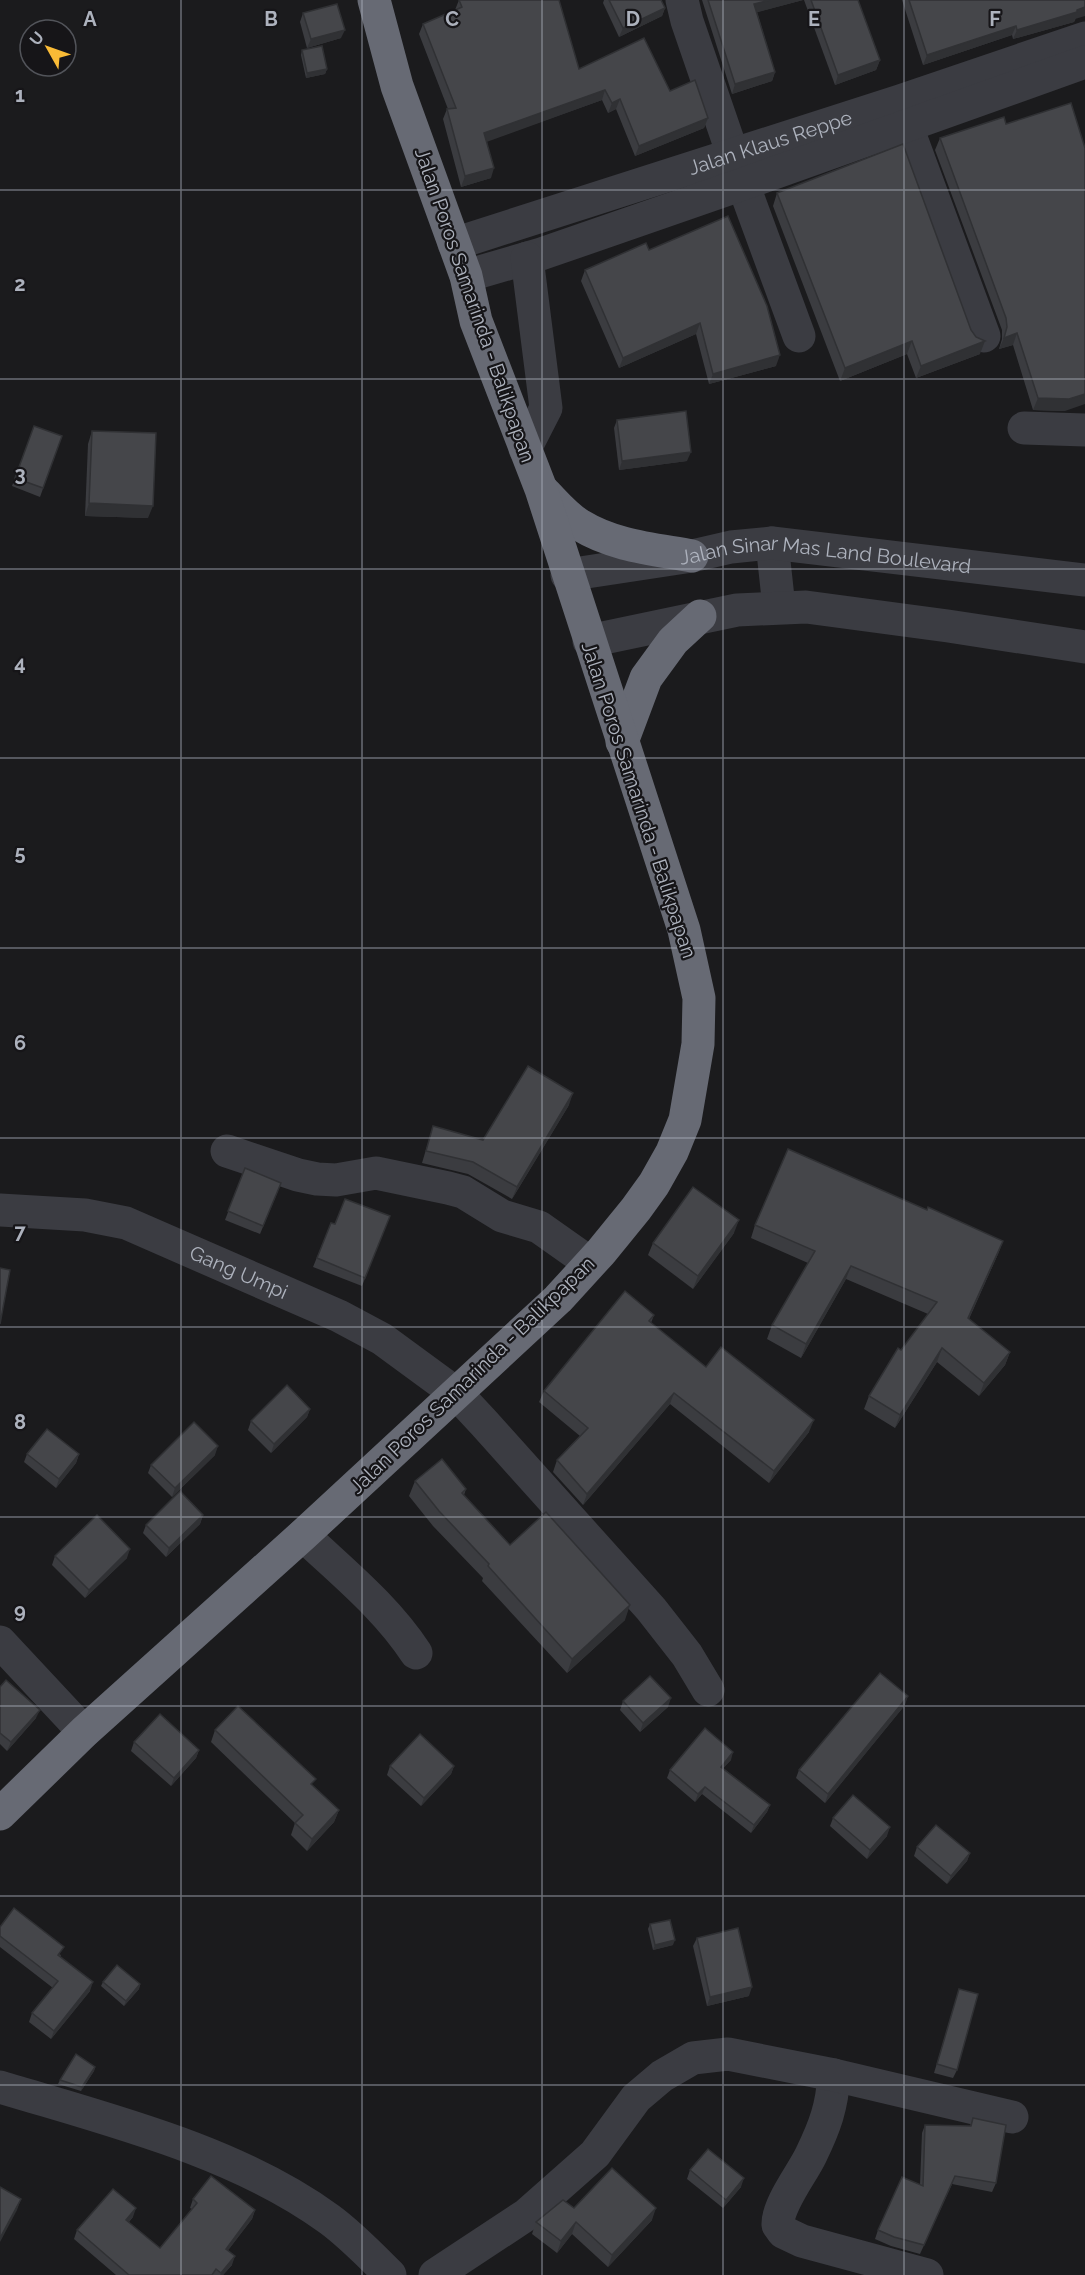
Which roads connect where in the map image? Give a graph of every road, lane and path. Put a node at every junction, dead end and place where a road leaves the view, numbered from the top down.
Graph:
1 (374, 0) edge
2 (682, 0) edge
3 (1081, 59) edge
4 (904, 114) junction
5 (738, 169) junction
6 (528, 220) junction
7 (454, 244) junction
8 (534, 256) junction
9 (466, 276) junction
10 (799, 336) dead end
11 (984, 336) dead end
12 (1024, 428) dead end
13 (1085, 430) edge
14 (525, 449) junction
15 (541, 489) junction
16 (772, 543) junction
17 (692, 556) junction
18 (567, 575) junction
19 (1085, 580) edge
20 (779, 607) junction
21 (699, 616) junction
22 (589, 641) junction
23 (1085, 647) edge
24 (622, 742) junction
25 (227, 1151) dead end
26 (0, 1210) edge
27 (590, 1263) junction
28 (457, 1394) junction
29 (303, 1534) junction
30 (0, 1642) edge
31 (416, 1653) dead end
32 (708, 1690) dead end
33 (84, 1732) junction
34 (0, 1814) edge
35 (834, 2075) junction
36 (0, 2087) edge
37 (1012, 2117) dead end
38 (390, 2275) edge
39 (435, 2275) edge
40 (927, 2275) edge

1 - 7 highway, Jalan Poros Samarinda - Balikpapan
2 - 5 street
3 - 4 street, Jalan Klaus Reppe
4 - 5 street, Jalan Klaus Reppe
4 - 11 street
5 - 6 street, Jalan Klaus Reppe
5 - 8 street, Jalan Klaus Reppe
5 - 10 street
6 - 7 street, Jalan Klaus Reppe
6 - 8 street
7 - 9 highway, Jalan Poros Samarinda - Balikpapan
8 - 9 street, Jalan Klaus Reppe
8 - 14 street
9 - 14 highway, Jalan Poros Samarinda - Balikpapan
12 - 13 street
14 - 15 highway, Jalan Poros Samarinda - Balikpapan
15 - 17 highway
15 - 18 highway, Jalan Poros Samarinda - Balikpapan
16 - 17 street, Jalan Sinar Mas Land Boulevard
16 - 19 street, Jalan Sinar Mas Land Boulevard
16 - 20 street
17 - 18 street, Jalan Sinar Mas Land Boulevard
18 - 22 highway, Jalan Poros Samarinda - Balikpapan
20 - 21 street
20 - 23 street
21 - 22 street
21 - 24 highway
22 - 24 highway, Jalan Poros Samarinda - Balikpapan
24 - 27 highway, Jalan Poros Samarinda - Balikpapan
25 - 27 street
26 - 28 street, Gang Umpi
27 - 28 highway, Jalan Poros Samarinda - Balikpapan
28 - 29 highway, Jalan Poros Samarinda - Balikpapan
28 - 32 street, Gang Umpi
29 - 31 street
29 - 33 highway, Jalan Poros Samarinda - Balikpapan
30 - 33 street
33 - 34 highway, Jalan Poros Samarinda - Balikpapan
35 - 37 street
35 - 39 street
35 - 40 street
36 - 38 street

